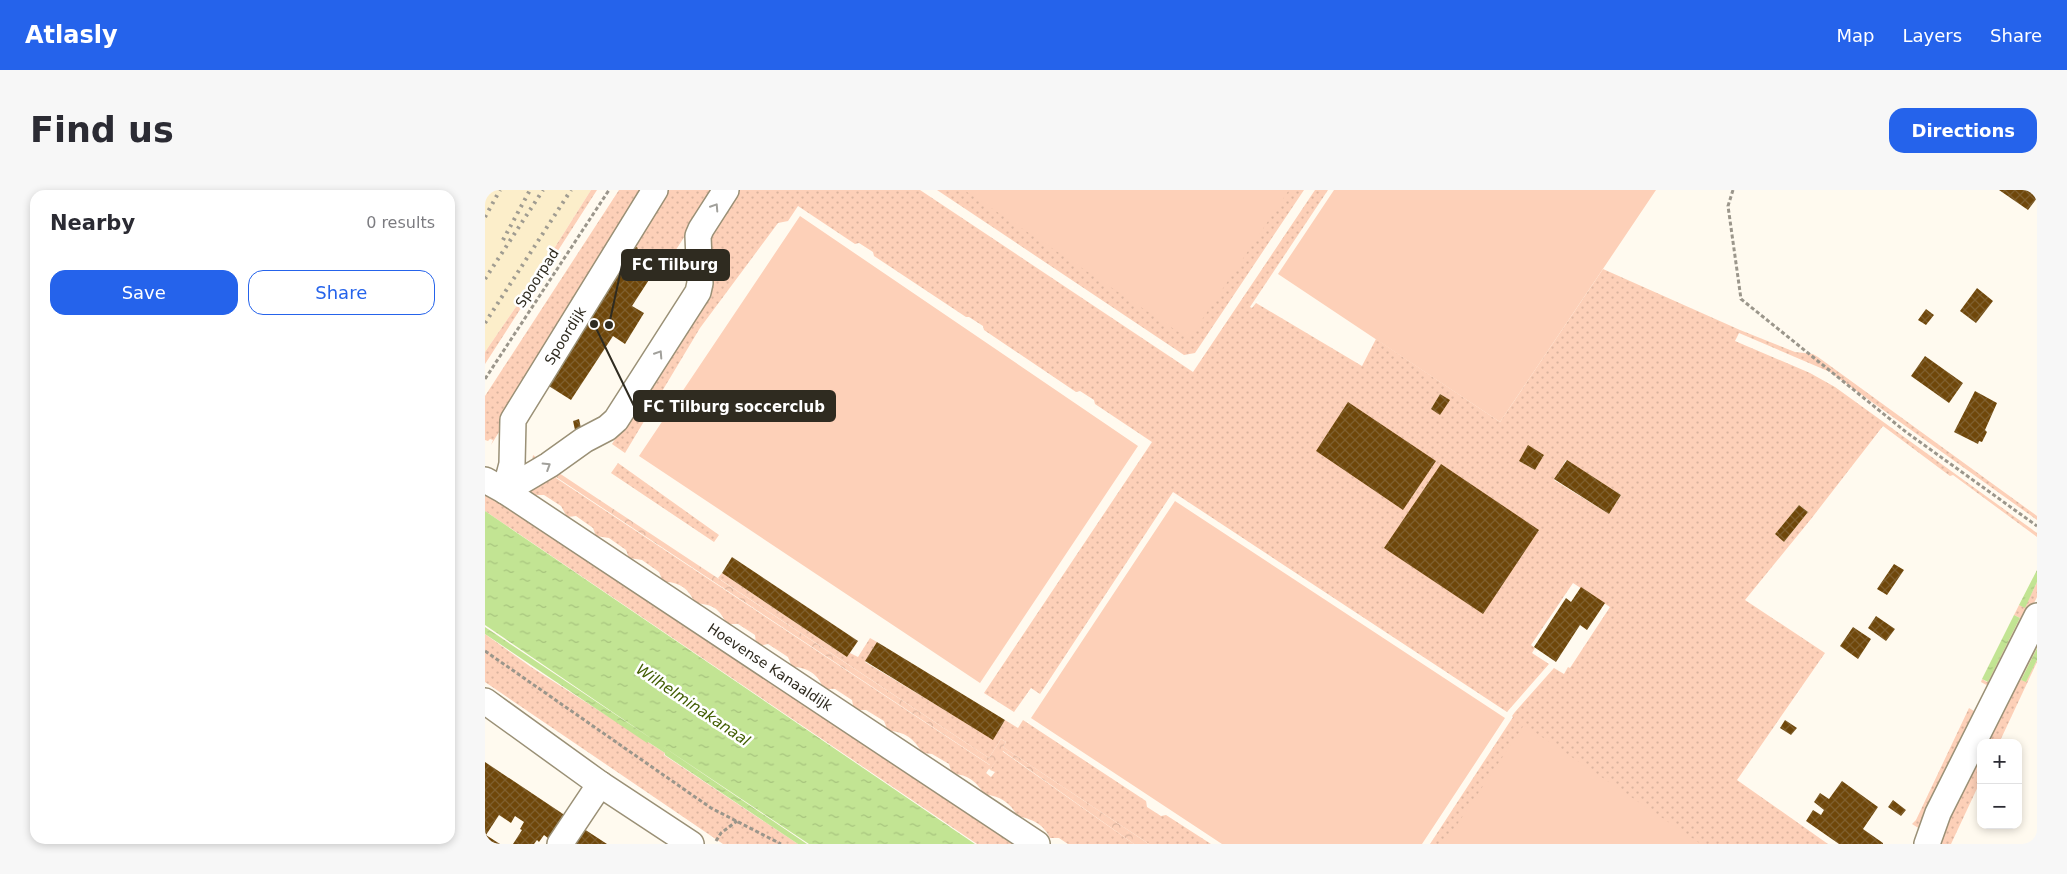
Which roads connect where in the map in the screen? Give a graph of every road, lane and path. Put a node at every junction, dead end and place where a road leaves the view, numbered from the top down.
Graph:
1 (609, 190) edge
2 (655, 190) edge
3 (726, 190) edge
4 (1733, 190) edge
5 (485, 379) edge
6 (495, 485) edge
7 (2037, 526) edge
8 (2037, 616) edge
9 (485, 651) edge
10 (485, 701) edge
11 (600, 784) junction
12 (737, 821) junction
13 (560, 844) edge
14 (691, 844) edge
15 (714, 844) edge
16 (781, 844) edge
17 (1037, 844) edge
18 (1927, 844) edge

1 - 5 path, Spoorpad
2 - 6 street, Spoordijk
6 -> 3 street
4 - 7 path
6 - 17 street, Hoevense Kanaaldijk
8 - 18 street
9 - 12 path
10 - 11 street
11 - 13 street
11 - 14 street
12 - 15 path
12 - 16 path

